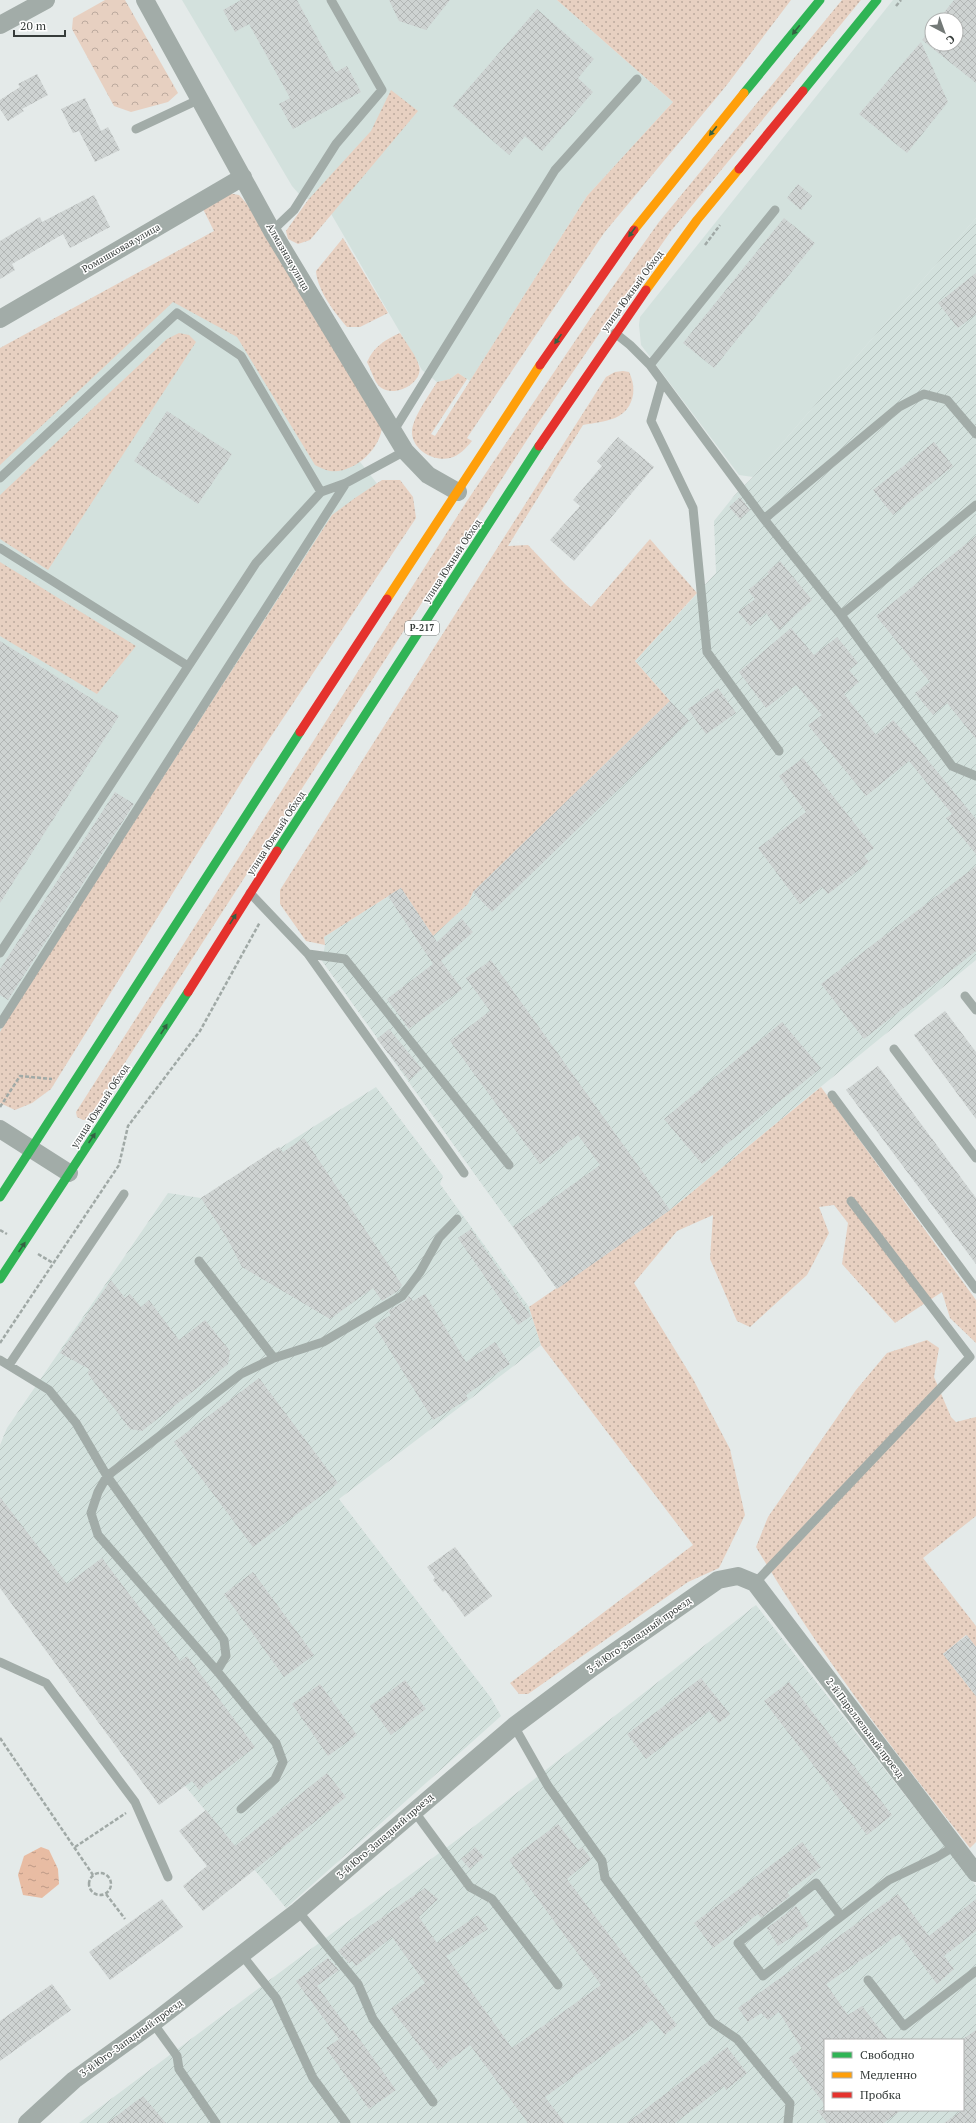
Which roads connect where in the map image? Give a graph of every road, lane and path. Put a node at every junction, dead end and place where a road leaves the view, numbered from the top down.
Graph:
1 (46, 0) edge
2 (145, 0) edge
3 (331, 0) edge
4 (820, 0) edge
5 (877, 0) edge
6 (901, 0) edge
7 (891, 12) dead end
8 (0, 25) edge
9 (637, 79) dead end
10 (200, 99) junction
11 (136, 129) dead end
12 (243, 178) junction
13 (775, 210) dead end
14 (725, 218) dead end
15 (272, 231) junction
16 (701, 250) dead end
17 (0, 319) edge
18 (615, 333) junction
19 (650, 365) junction
20 (662, 382) junction
21 (393, 432) junction
22 (976, 434) edge
23 (405, 451) junction
24 (0, 478) edge
25 (346, 483) junction
26 (321, 492) junction
27 (458, 492) junction
28 (976, 505) edge
29 (764, 520) junction
30 (0, 548) edge
31 (841, 615) junction
32 (188, 666) junction
33 (779, 751) dead end
34 (976, 776) edge
35 (250, 893) junction
36 (267, 911) junction
37 (0, 953) edge
38 (308, 954) junction
39 (965, 996) dead end
40 (976, 1010) edge
41 (0, 1024) edge
42 (894, 1049) dead end
43 (832, 1094) dead end
44 (0, 1128) edge
45 (30, 1149) junction
46 (976, 1158) edge
47 (509, 1164) dead end
48 (69, 1173) junction
49 (464, 1173) dead end
50 (124, 1194) dead end
51 (0, 1197) edge
52 (851, 1202) dead end
53 (457, 1219) dead end
54 (199, 1261) dead end
55 (0, 1280) edge
56 (976, 1289) edge
57 (0, 1343) edge
58 (274, 1358) junction
59 (0, 1360) edge
60 (9, 1365) junction
61 (106, 1476) junction
62 (755, 1583) junction
63 (0, 1662) edge
64 (217, 1670) junction
65 (514, 1726) junction
66 (0, 1738) edge
67 (137, 1806) junction
68 (241, 1809) dead end
69 (414, 1811) junction
70 (955, 1846) junction
71 (75, 1847) junction
72 (976, 1873) edge
73 (93, 1875) junction
74 (168, 1877) dead end
75 (106, 1894) junction
76 (298, 1911) junction
77 (841, 1916) junction
78 (126, 1919) dead end
79 (242, 1954) junction
80 (976, 1970) edge
81 (868, 1980) dead end
82 (558, 1985) dead end
83 (153, 2023) junction
84 (433, 2102) dead end
85 (27, 2123) edge
86 (216, 2123) edge
87 (346, 2123) edge
88 (788, 2123) edge

1 - 8 street
2 - 10 street, Алмазная улица
3 - 15 lane
4 -> 27 main road
5 - 18 main road, улица Южный Обход / Р-217
6 - 7 path
9 - 21 lane
10 - 11 lane
10 - 12 street, Алмазная улица
12 - 15 street, Алмазная улица
12 - 17 street, Ромашковая улица
13 - 19 lane
14 - 16 path
15 - 21 street, Алмазная улица
18 - 19 lane
18 - 35 main road, улица Южный Обход / Р-217
19 - 20 lane
20 - 29 lane
20 - 33 lane
21 - 23 street, Алмазная улица
22 - 29 lane
23 - 25 lane
23 - 27 street, Алмазная улица
24 - 26 lane
25 - 26 lane
25 - 41 lane
26 - 32 lane
27 - 45 main road
28 - 31 lane
29 - 31 lane
30 - 32 lane
31 - 34 lane
32 - 37 lane
35 - 36 lane
48 -> 35 main road, улица Южный Обход / Р-217
36 - 38 lane
36 - 57 path
38 - 47 lane
38 - 49 lane
39 - 40 lane
42 - 46 lane
43 - 56 lane
44 - 45 street
45 - 48 street
45 - 51 main road
55 -> 48 main road, улица Южный Обход / Р-217
50 - 60 lane
52 - 62 lane
53 - 58 lane
54 - 58 lane
58 - 61 lane
59 - 60 lane
60 - 61 lane
61 - 64 lane
61 - 64 lane
62 - 65 street, 3-й Юго-Западный проезд
62 - 70 street, 2-й Параллельный проезд
63 - 67 lane
64 - 68 lane
65 - 69 street, 3-й Юго-Западный проезд
65 - 88 lane
66 - 71 path
67 - 71 path
67 - 74 lane
69 - 76 street, 3-й Юго-Западный проезд
69 - 82 lane
70 - 72 street, 2-й Параллельный проезд
70 - 77 lane
71 - 73 path
73 - 75 path
73 - 75 path
75 - 78 path
76 - 79 street, 3-й Юго-Западный проезд
76 - 84 lane
77 - 77 lane
79 - 83 street, 3-й Юго-Западный проезд
79 - 87 lane
80 - 81 lane
83 - 85 street, 3-й Юго-Западный проезд
83 - 86 lane

